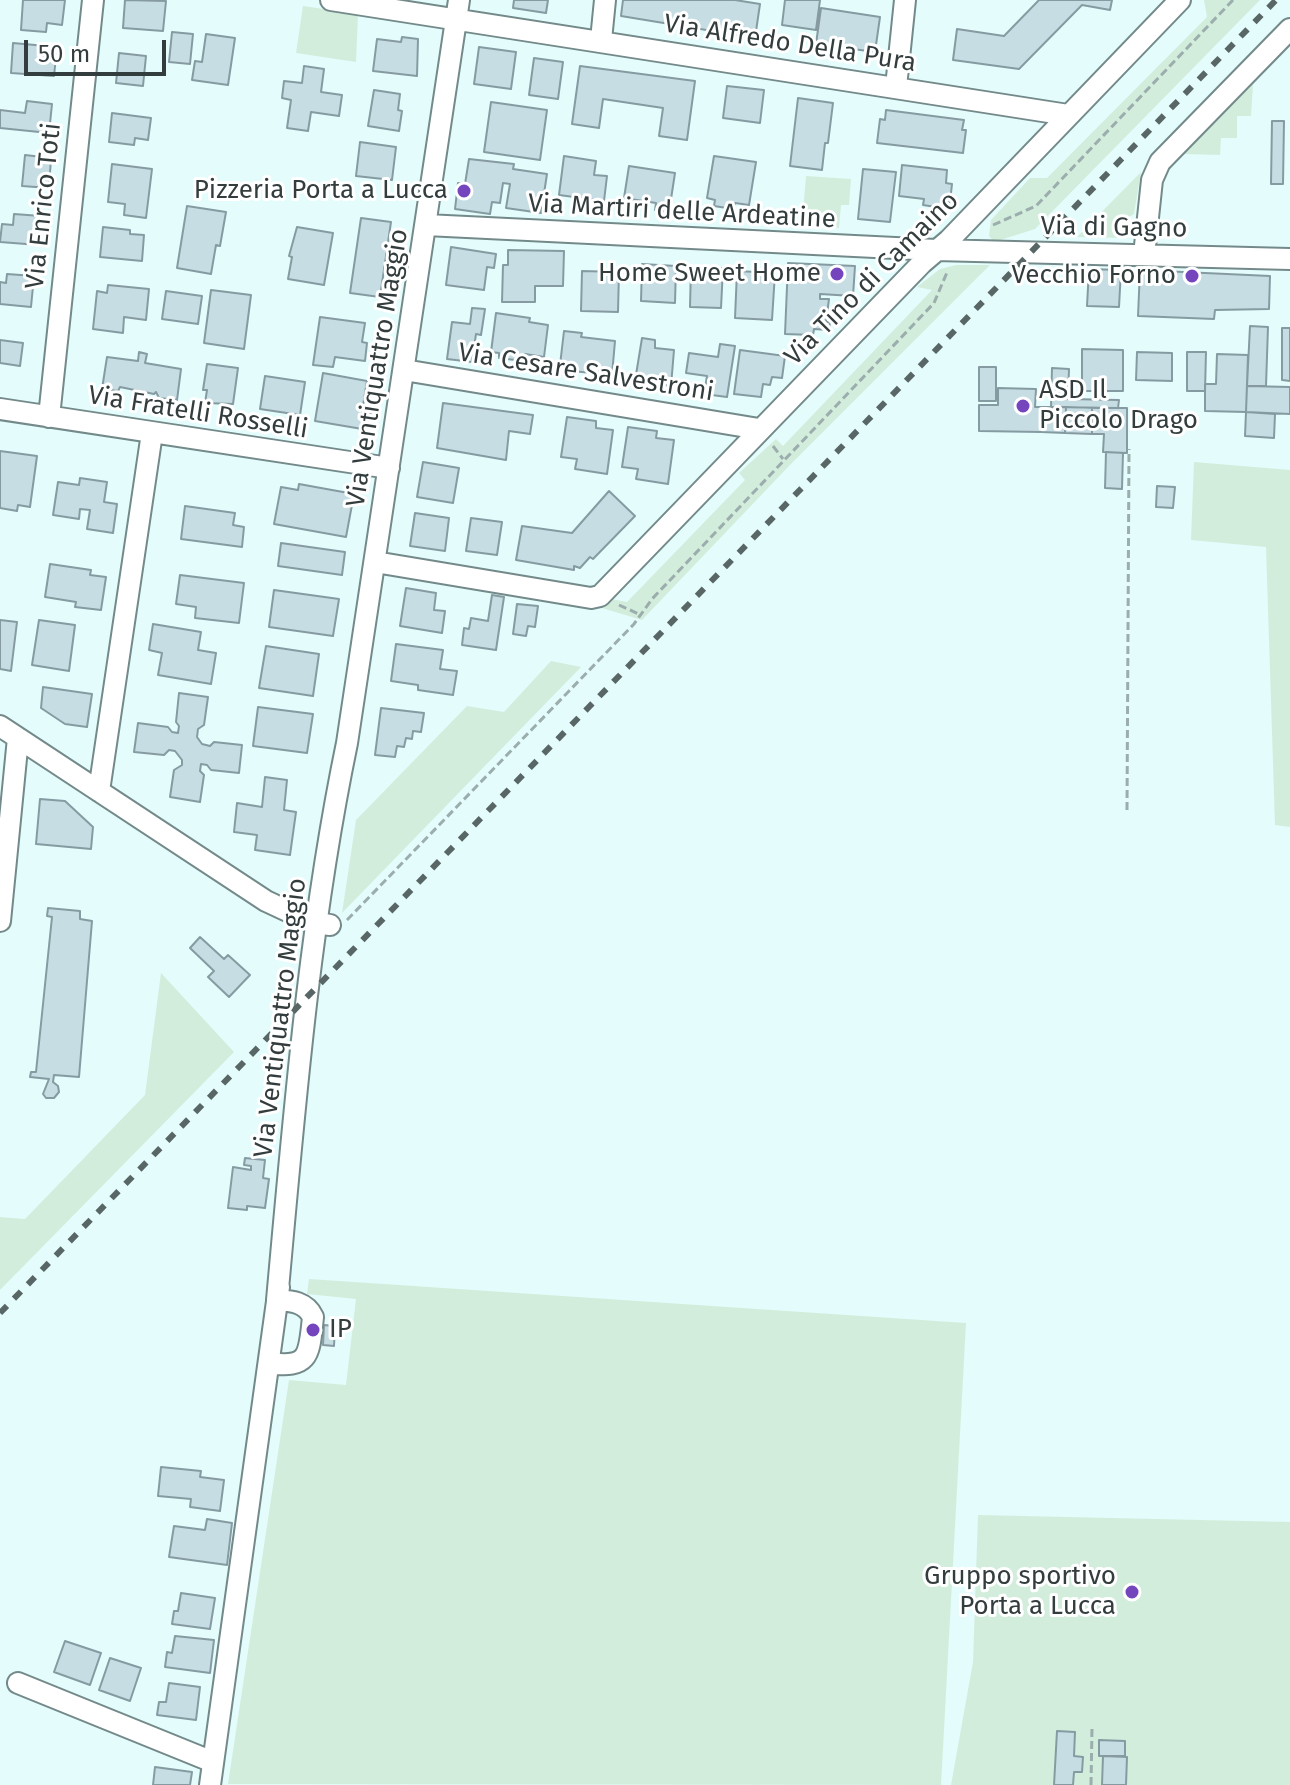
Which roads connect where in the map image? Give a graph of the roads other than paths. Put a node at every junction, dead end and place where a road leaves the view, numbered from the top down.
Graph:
1 (93, 0) edge
2 (331, 0) edge
3 (605, 0) edge
4 (905, 0) edge
5 (1180, 0) edge
6 (458, 10) edge
7 (1290, 29) edge
8 (601, 40) junction
9 (896, 87) junction
10 (1068, 115) junction
11 (426, 225) junction
12 (936, 250) junction
13 (1144, 255) junction
14 (1290, 259) edge
15 (404, 370) junction
16 (0, 409) edge
17 (49, 417) junction
18 (759, 429) junction
19 (152, 433) junction
20 (389, 468) junction
21 (375, 562) junction
22 (0, 726) edge
23 (18, 738) junction
24 (99, 791) junction
25 (0, 921) edge
26 (330, 924) junction
27 (277, 1300) junction
28 (269, 1363) junction
29 (18, 1683) dead end
30 (213, 1762) junction
31 (210, 1785) edge

1 - 17 street, Via Enrico Toti
2 - 6 street, Via Alfredo Della Pura
3 - 8 street
4 - 9 street
5 - 10 street, Via Tino di Camaino
6 - 8 street, Via Alfredo Della Pura
6 - 11 street, Via Ventiquattro Maggio
7 - 13 street
8 - 9 street, Via Alfredo Della Pura
9 - 10 street, Via Alfredo Della Pura
10 - 12 street, Via Tino di Camaino
11 - 12 street, Via Martiri delle Ardeatine
11 - 15 street, Via Ventiquattro Maggio
12 - 13 street, Via di Gagno
12 - 18 street, Via Tino di Camaino
13 - 14 street, Via di Gagno
15 - 18 street, Via Cesare Salvestroni
15 - 20 street, Via Ventiquattro Maggio
16 - 17 street, Via Fratelli Rosselli
17 - 19 street, Via Fratelli Rosselli
18 - 21 street, Via Tino di Camaino
19 - 20 street, Via Fratelli Rosselli
19 - 24 street
20 - 21 street, Via Ventiquattro Maggio
21 - 26 street, Via Ventiquattro Maggio
22 - 23 street
23 - 24 street
23 - 25 street
24 - 26 street
26 - 27 street, Via Ventiquattro Maggio
27 - 28 street, Via Ventiquattro Maggio
27 - 28 street
28 - 30 street, Via Ventiquattro Maggio
29 - 30 street
30 - 31 street, Via Ventiquattro Maggio

